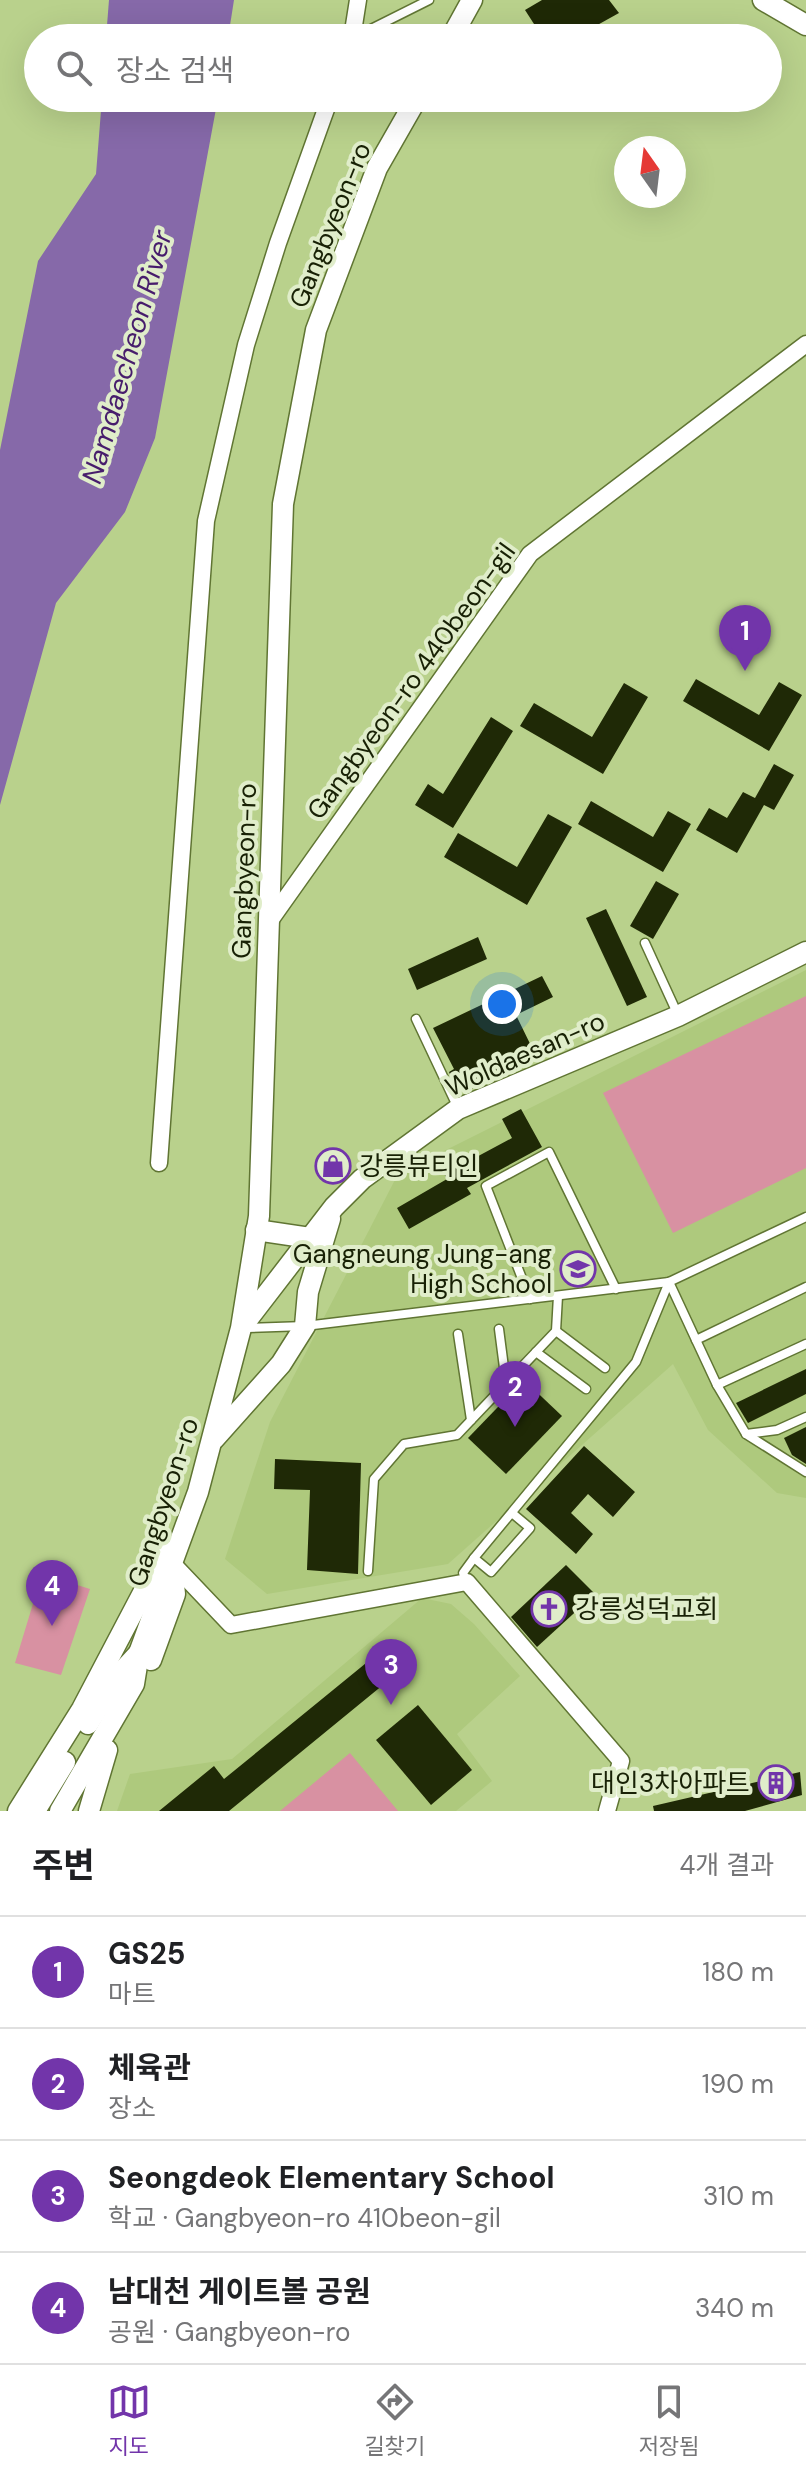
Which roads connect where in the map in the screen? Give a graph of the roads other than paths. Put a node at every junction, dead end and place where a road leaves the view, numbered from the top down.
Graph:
1 (358, 0) edge
2 (429, 0) edge
3 (472, 0) edge
4 (763, 0) edge
5 (354, 24) edge
6 (380, 24) edge
7 (459, 24) edge
8 (806, 25) edge
9 (325, 112) edge
10 (409, 112) edge
11 (806, 344) edge
12 (269, 922) junction
13 (645, 943) dead end
14 (806, 952) edge
15 (678, 1016) junction
16 (416, 1019) dead end
17 (458, 1109) junction
18 (159, 1163) dead end
19 (334, 1207) junction
20 (806, 1217) edge
21 (256, 1230) junction
22 (310, 1238) junction
23 (669, 1282) junction
24 (806, 1287) edge
25 (616, 1289) junction
26 (558, 1296) junction
27 (530, 1299) junction
28 (305, 1326) junction
29 (241, 1328) junction
30 (499, 1329) dead end
31 (556, 1331) junction
32 (458, 1334) dead end
33 (696, 1340) junction
34 (806, 1344) edge
35 (536, 1352) junction
36 (605, 1368) dead end
37 (506, 1383) junction
38 (717, 1385) junction
39 (586, 1389) dead end
40 (806, 1417) edge
41 (471, 1420) junction
42 (746, 1434) junction
43 (213, 1441) junction
44 (806, 1472) edge
45 (198, 1492) junction
46 (512, 1513) junction
47 (474, 1558) junction
48 (172, 1563) junction
49 (368, 1571) dead end
50 (467, 1582) junction
51 (139, 1653) junction
52 (106, 1751) junction
53 (18, 1811) edge
54 (35, 1811) edge
55 (60, 1811) edge
56 (68, 1811) edge
57 (89, 1811) edge
58 (607, 1811) edge

1 - 5 street
2 - 6 lane
3 - 7 street
4 - 8 street
9 - 18 street
10 - 12 street, Gangbyeon-ro
11 - 12 street, Gangbyeon-ro 440beon-gil
12 - 21 street, Gangbyeon-ro
13 - 15 lane
14 - 15 street, Woldaesan-ro
15 - 17 street, Woldaesan-ro
16 - 17 lane
17 - 19 street, Woldaesan-ro
19 - 22 street, Woldaesan-ro
19 - 28 street
20 - 23 lane
21 - 22 street
21 - 29 street, Gangbyeon-ro
22 - 29 street, Woldaesan-ro
23 - 25 lane
23 - 33 lane
23 - 46 lane
24 - 33 lane
25 - 26 lane
25 - 27 lane
26 - 27 lane
26 - 31 lane
27 - 28 lane
28 - 29 lane
28 - 43 street
29 - 43 street, Gangbyeon-ro
30 - 37 lane
31 - 35 lane
31 - 36 lane
32 - 41 lane
33 - 38 lane
34 - 38 lane
35 - 37 lane
35 - 39 lane
37 - 41 lane
38 - 42 lane
40 - 42 lane
41 - 49 lane
42 - 44 lane
43 - 45 street, Gangbyeon-ro
45 - 48 street, Gangbyeon-ro
45 - 53 street
46 - 47 lane
46 - 47 lane
47 - 50 lane
48 - 50 street
48 - 51 street, Gangbyeon-ro
48 - 52 street
50 - 58 street
51 - 54 street, Gangbyeon-ro
51 - 55 street, Gangbyeon-ro
52 - 56 street
52 - 57 street

